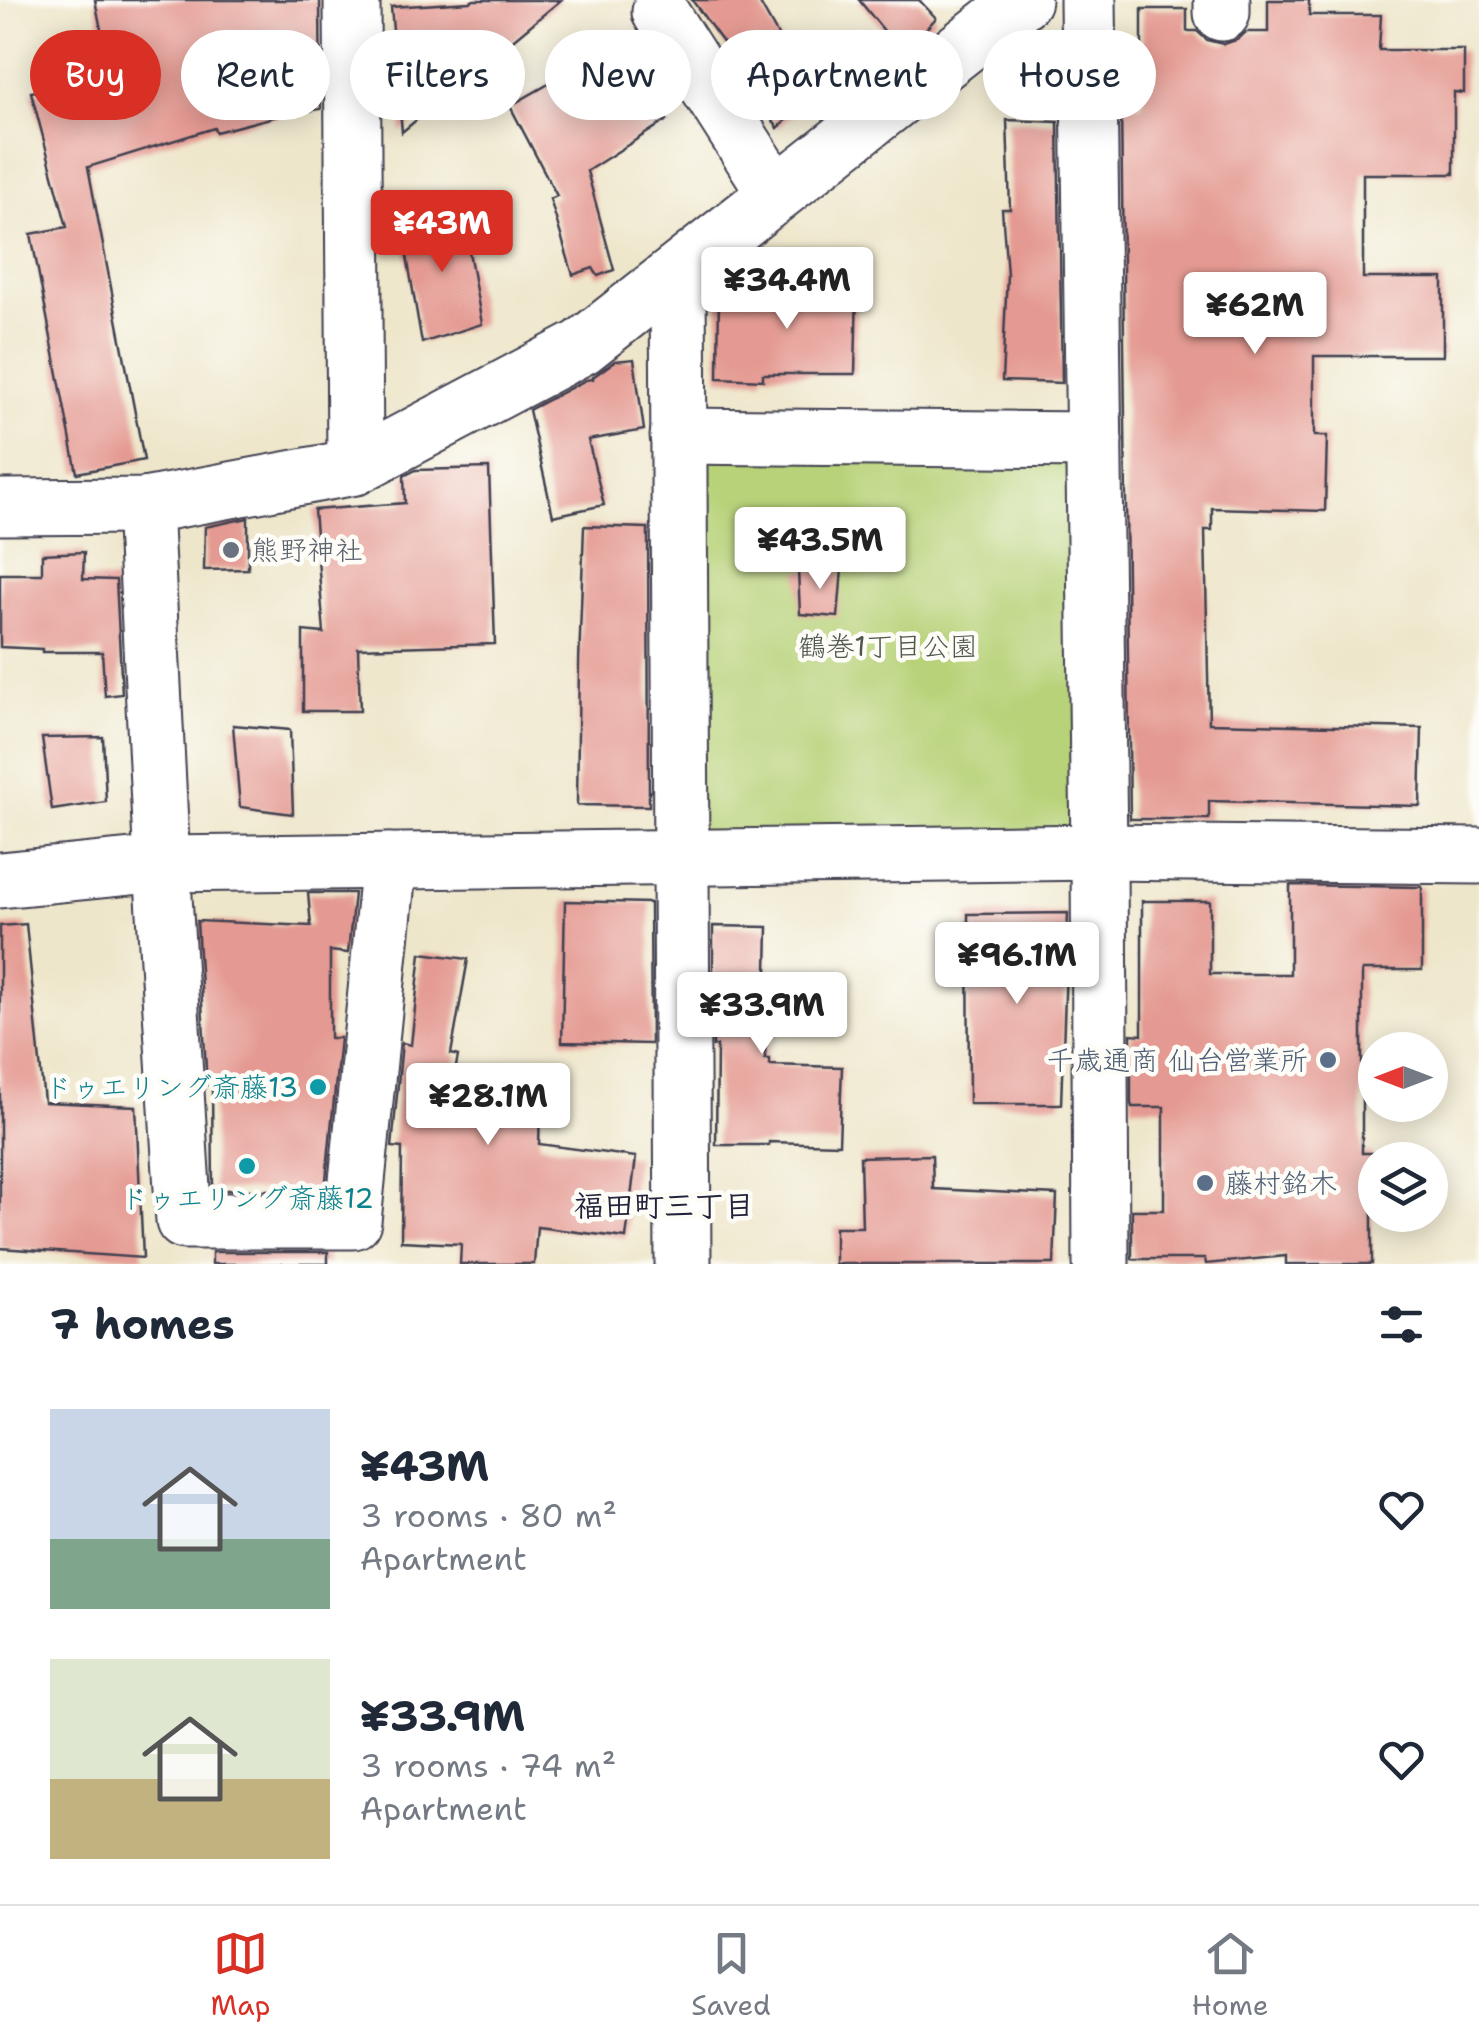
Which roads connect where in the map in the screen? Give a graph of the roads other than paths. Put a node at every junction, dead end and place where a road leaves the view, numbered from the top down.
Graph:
1 (352, 0) edge
2 (1023, 0) edge
3 (1088, 0) edge
4 (660, 12) dead end
5 (776, 194) junction
6 (678, 272) junction
7 (678, 436) junction
8 (1094, 440) junction
9 (355, 466) junction
10 (0, 506) edge
11 (144, 506) junction
12 (1099, 852) junction
13 (1479, 856) edge
14 (681, 858) junction
15 (389, 861) junction
16 (162, 864) junction
17 (0, 880) edge
18 (683, 1264) edge
19 (1101, 1264) edge

1 - 9 street
2 - 5 street
3 - 8 street
4 - 5 street
5 - 6 street
6 - 7 street
6 - 9 street
7 - 8 street
7 - 14 street
8 - 12 street
9 - 11 street
10 - 11 street
11 - 16 street
12 - 13 street
12 - 14 street
12 - 19 street
14 - 15 street
14 - 18 street
15 - 16 street
15 - 16 street
16 - 17 street

